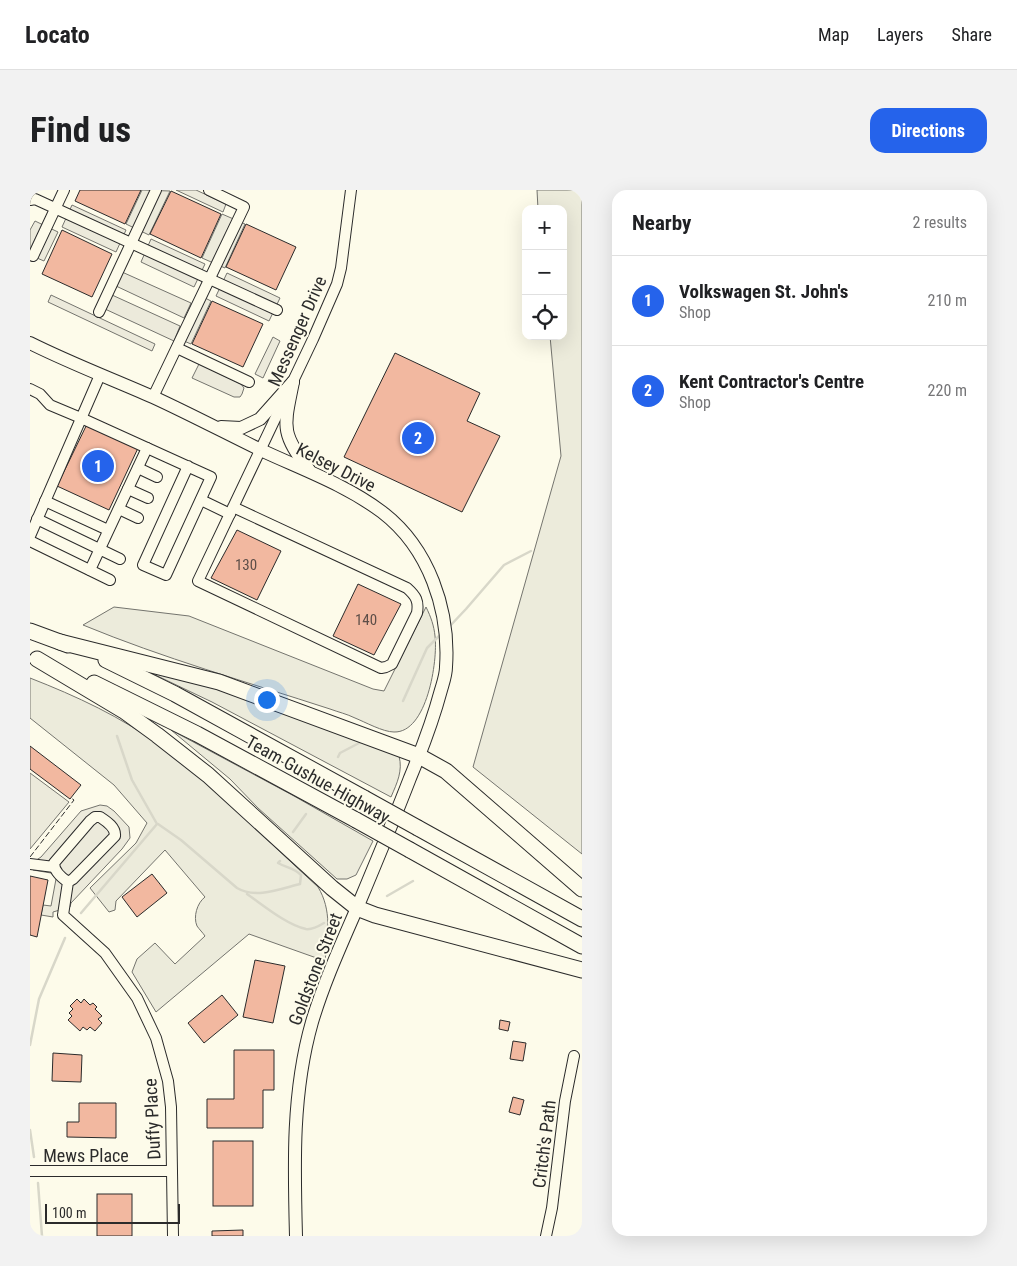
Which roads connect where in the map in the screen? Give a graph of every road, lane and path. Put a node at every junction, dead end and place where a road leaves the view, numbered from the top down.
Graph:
1 (64, 190) edge
2 (156, 190) edge
3 (209, 190) edge
4 (352, 190) edge
5 (30, 200) edge
6 (55, 209) junction
7 (131, 243) junction
8 (33, 256) dead end
9 (210, 279) junction
10 (277, 310) dead end
11 (99, 312) dead end
12 (30, 343) edge
13 (177, 348) junction
14 (100, 375) junction
15 (249, 382) dead end
16 (293, 382) junction
17 (31, 393) edge
18 (153, 397) junction
19 (81, 418) junction
20 (213, 427) junction
21 (147, 448) junction
22 (261, 450) junction
23 (188, 466) junction
24 (138, 468) junction
25 (310, 472) junction
26 (157, 477) dead end
27 (128, 489) junction
28 (148, 498) dead end
29 (201, 500) junction
30 (45, 501) junction
31 (119, 509) junction
32 (232, 511) junction
33 (138, 518) dead end
34 (37, 519) junction
35 (108, 530) junction
36 (30, 536) edge
37 (30, 541) edge
38 (100, 549) junction
39 (120, 559) dead end
40 (90, 570) junction
41 (110, 580) dead end
42 (30, 631) edge
43 (60, 642) junction
44 (33, 658) edge
45 (419, 756) junction
46 (30, 864) edge
47 (54, 868) junction
48 (68, 882) junction
49 (582, 889) edge
50 (357, 908) junction
51 (582, 919) edge
52 (582, 946) edge
53 (582, 970) edge
54 (574, 1056) dead end
55 (30, 1171) edge
56 (171, 1172) junction
57 (173, 1236) edge
58 (296, 1236) edge
59 (546, 1236) edge

1 - 6 street
2 - 7 street
3 - 9 street
4 - 16 street, Messenger Drive
5 - 6 street
6 - 7 street
6 - 8 street
7 - 9 street
7 - 11 street
9 - 10 street
9 - 13 street
12 - 14 main road, Kelsey Drive
13 - 15 street
13 - 18 street
14 - 18 main road, Kelsey Drive
14 - 19 street
16 - 20 main road
16 - 22 street, Messenger Drive
16 - 25 main road
17 - 19 street
18 - 20 main road, Kelsey Drive
19 - 21 street
19 - 30 street
20 - 22 main road, Kelsey Drive
21 - 23 street
21 - 24 street
22 - 25 main road, Kelsey Drive
22 - 32 street, Messenger Drive
23 - 29 street
23 - 29 street
24 - 26 street
24 - 27 street
25 - 45 main road, Kelsey Drive
27 - 28 street
27 - 31 street
29 - 32 street
30 - 34 street
30 - 35 street
31 - 33 street
31 - 35 street
32 - 32 street
34 - 36 street
34 - 38 street
35 - 38 street
37 - 40 street
38 - 39 street
38 - 40 street
40 - 41 street
42 - 43 highway, Team Gushue Highway
43 - 45 highway
43 - 51 highway, Team Gushue Highway, bridge
44 - 50 highway
44 - 52 highway, Team Gushue Highway, bridge
45 - 49 highway
45 - 50 main road, Goldstone Street
46 - 47 street
47 - 48 street
47 - 48 street
48 - 56 street, Duffy Place
50 - 53 highway
50 - 58 main road, Goldstone Street
54 - 59 street, Critch's Path
55 - 56 street, Mews Place
56 - 57 street, Duffy Place

